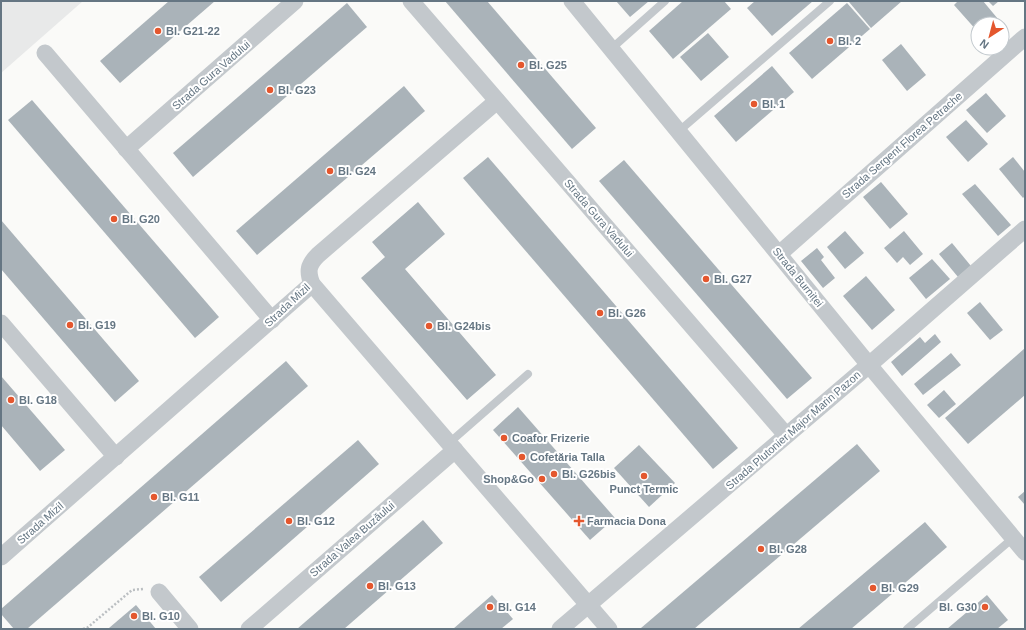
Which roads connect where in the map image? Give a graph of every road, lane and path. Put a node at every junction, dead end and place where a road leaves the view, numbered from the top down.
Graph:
1 (295, 1) edge
2 (411, 1) edge
3 (572, 1) edge
4 (665, 1) edge
5 (830, 1) edge
6 (1025, 37) edge
7 (611, 49) junction
8 (45, 53) dead end
9 (497, 101) junction
10 (679, 131) junction
11 (126, 149) junction
12 (1025, 229) edge
13 (779, 254) junction
14 (312, 284) junction
15 (272, 320) junction
16 (1, 323) edge
17 (869, 365) junction
18 (528, 374) dead end
19 (786, 435) junction
20 (452, 446) junction
21 (116, 456) junction
22 (1013, 538) junction
23 (1025, 552) edge
24 (1, 557) edge
25 (159, 592) joint
26 (589, 605) junction
27 (83, 629) edge
28 (190, 629) edge
29 (249, 629) edge
30 (560, 629) edge
31 (609, 629) edge
32 (907, 629) edge

1 - 11 street, Strada Gura Vadului
2 - 9 street, Strada Gura Vadului
3 - 7 street, Strada Burniței
4 - 7 lane
5 - 10 lane
6 - 13 street, Strada Sergent Florea Petrache
7 - 10 street, Strada Burniței
8 - 11 street
9 - 14 street, Strada Mizil
9 - 19 street, Strada Gura Vadului
10 - 13 street, Strada Burniței
11 - 15 street
12 - 17 street, Strada Plutonier Major Marin Pazon
13 - 17 street, Strada Burniței
14 - 15 street, Strada Mizil
14 - 20 street
15 - 21 street, Strada Mizil
16 - 21 street
17 - 19 street, Strada Plutonier Major Marin Pazon
17 - 22 street, Strada Burniței
18 - 20 lane
19 - 26 street, Strada Plutonier Major Marin Pazon
20 - 26 street
20 - 29 street, Strada Valea Buzăului
21 - 24 street, Strada Mizil
22 - 23 street, Strada Burniței
22 - 32 lane
25 - 27 path
25 - 28 street
26 - 30 street, Strada Plutonier Major Marin Pazon
26 - 31 street

